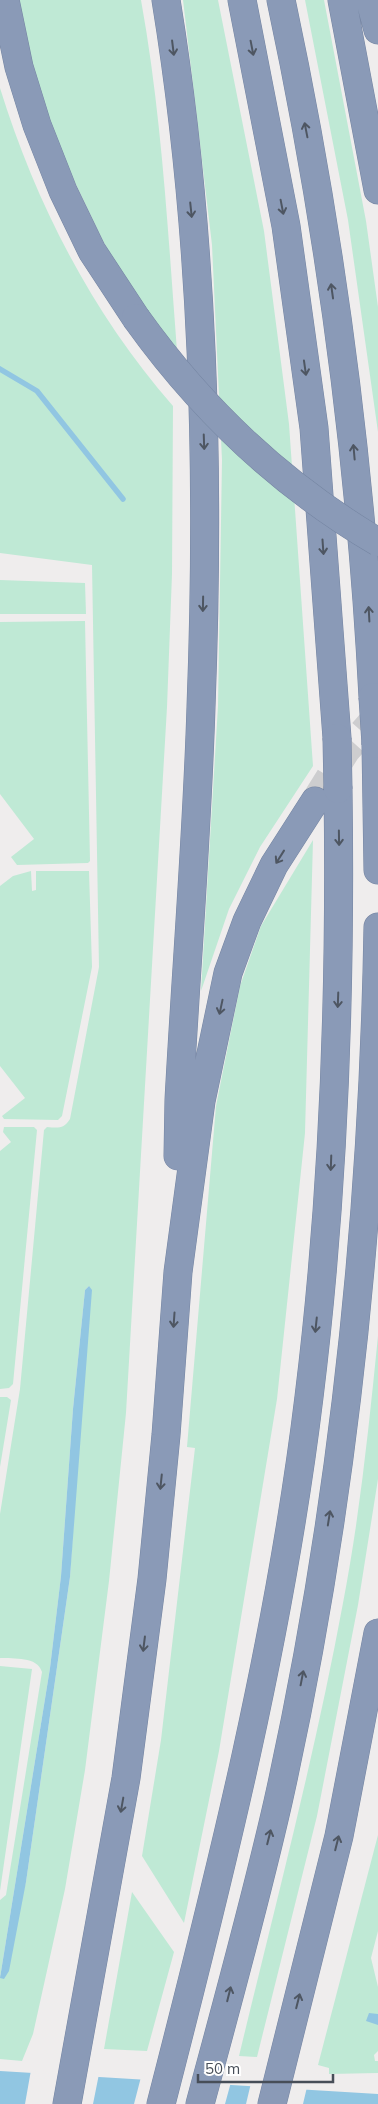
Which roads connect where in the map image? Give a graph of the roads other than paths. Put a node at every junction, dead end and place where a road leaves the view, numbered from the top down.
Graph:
1 (5, 0) edge
2 (166, 0) edge
3 (242, 0) edge
4 (281, 0) edge
5 (342, 0) edge
6 (370, 0) edge
7 (378, 30) edge
8 (378, 190) edge
9 (378, 542) edge
10 (327, 795) junction
11 (378, 870) edge
12 (378, 928) edge
13 (178, 1272) junction
14 (378, 1633) edge
15 (67, 2104) edge
16 (161, 2104) edge
17 (200, 2104) edge
18 (272, 2104) edge

1 - 9 highway, bridge
2 -> 13 highway
3 -> 10 highway, bridge
11 -> 4 highway, bridge
5 - 8 highway
6 - 7 highway
10 -> 13 highway
10 -> 16 highway
17 -> 12 highway
13 -> 15 highway
18 -> 14 highway

